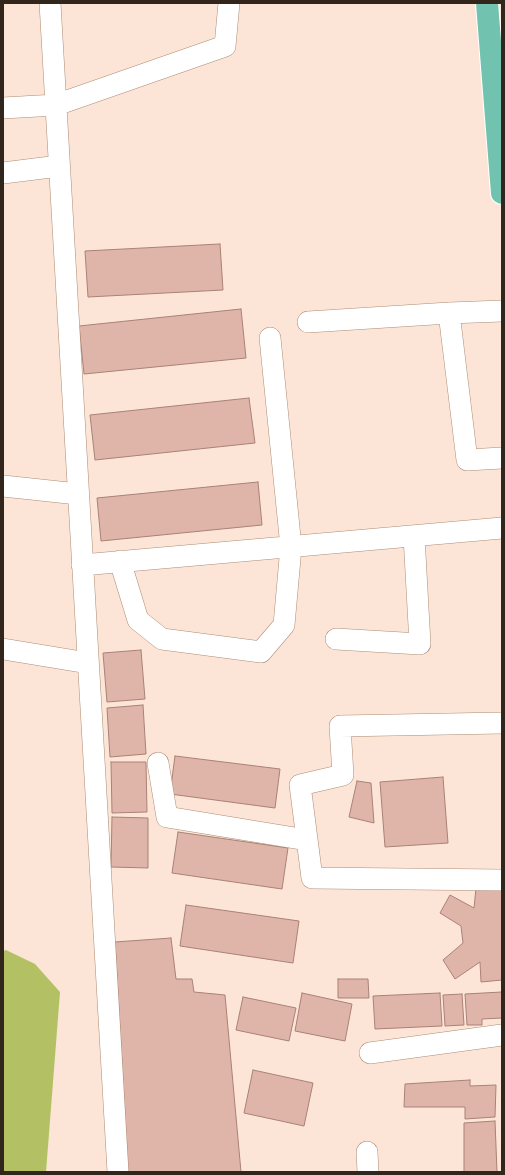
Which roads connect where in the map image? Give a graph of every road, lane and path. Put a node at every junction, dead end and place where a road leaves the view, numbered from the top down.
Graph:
1 (50, 3) edge
2 (229, 3) edge
3 (488, 3) edge
4 (56, 105) junction
5 (3, 108) edge
6 (59, 166) junction
7 (3, 174) edge
8 (502, 193) edge
9 (502, 311) edge
10 (448, 313) junction
11 (308, 322) dead end
12 (270, 338) dead end
13 (502, 458) edge
14 (3, 486) edge
15 (78, 494) junction
16 (502, 528) edge
17 (414, 536) junction
18 (291, 546) junction
19 (120, 561) junction
20 (82, 565) junction
21 (336, 639) dead end
22 (3, 649) edge
23 (88, 663) junction
24 (502, 723) edge
25 (158, 763) dead end
26 (307, 840) junction
27 (502, 880) edge
28 (502, 1035) edge
29 (370, 1053) dead end
30 (118, 1172) edge

1 - 4 street
2 - 4 street
3 - 8 highway
4 - 5 street
4 - 6 street
6 - 7 street
6 - 15 street
9 - 10 street
10 - 11 street
10 - 13 street
12 - 18 street
14 - 15 street
15 - 20 street
16 - 17 street
17 - 18 street
17 - 21 street
18 - 19 street
18 - 19 street
19 - 20 street
20 - 23 street
22 - 23 street
23 - 30 street
24 - 26 street
25 - 26 street
26 - 27 street
28 - 29 street

